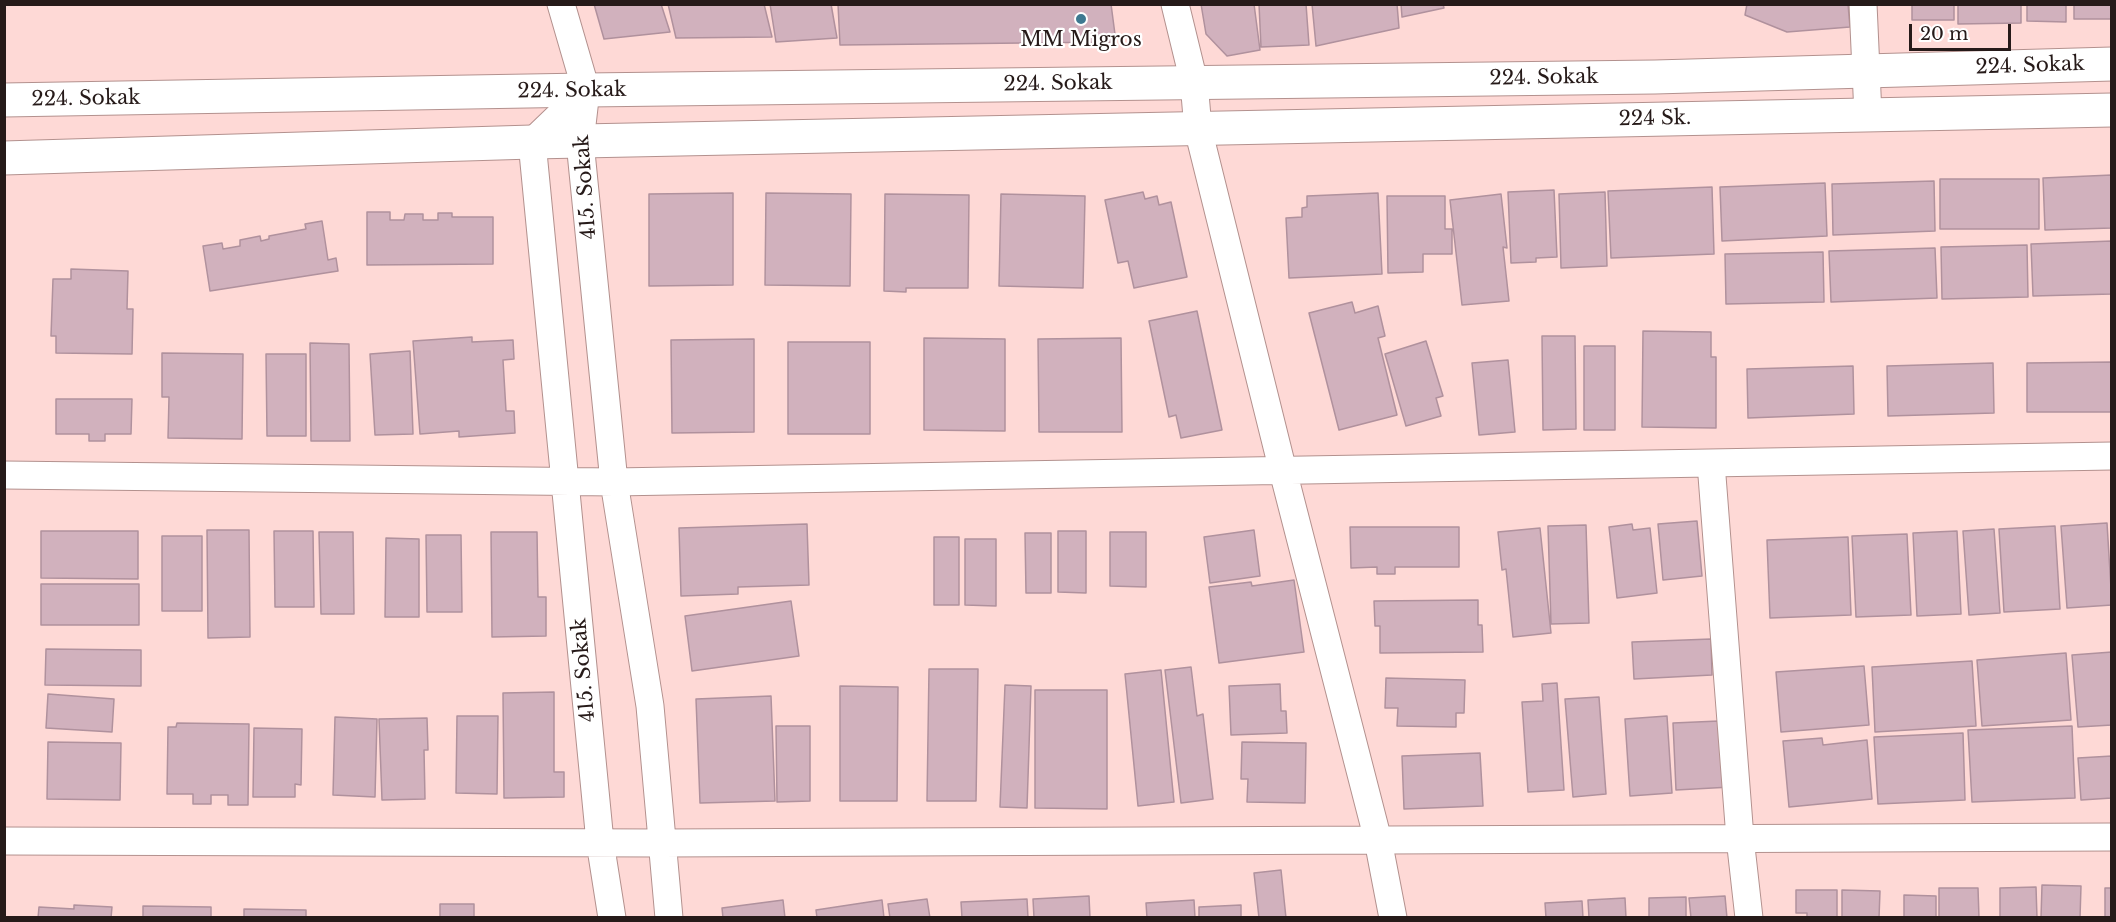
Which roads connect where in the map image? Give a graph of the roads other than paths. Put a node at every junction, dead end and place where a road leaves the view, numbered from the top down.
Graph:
1 (561, 4) edge
2 (1175, 4) edge
3 (1863, 4) edge
4 (2112, 64) edge
5 (1866, 71) junction
6 (1194, 82) junction
7 (586, 90) junction
8 (4, 100) edge
9 (2112, 110) edge
10 (1868, 115) junction
11 (1198, 129) junction
12 (532, 142) junction
13 (580, 142) junction
14 (4, 158) edge
15 (2112, 456) edge
16 (1711, 463) junction
17 (1283, 471) junction
18 (4, 475) edge
19 (566, 481) junction
20 (614, 482) junction
21 (2112, 837) edge
22 (1740, 838) junction
23 (1378, 840) junction
24 (4, 841) edge
25 (600, 842) junction
26 (661, 843) junction
27 (612, 918) edge
28 (669, 918) edge
29 (1393, 918) edge
30 (1749, 918) edge

1 - 7 street
2 - 6 street
3 - 5 street
4 - 5 street, 224. Sokak
5 - 6 street, 224. Sokak
5 - 10 street
6 - 7 street, 224. Sokak
6 - 11 street
7 - 8 street, 224. Sokak
7 - 12 street, 415. Sokak
7 - 13 street, 415. Sokak
9 - 10 street, 224 Sk.
10 - 11 street, 224 Sk.
11 - 13 street
11 - 17 street
12 - 13 street
12 - 14 street
12 - 19 street, 415. Sokak
13 - 20 street, 415. Sokak
15 - 16 street
16 - 17 street
16 - 22 street
17 - 20 street
17 - 23 street
18 - 19 street
19 - 20 street
19 - 25 street, 415. Sokak
20 - 26 street, 415. Sokak
21 - 22 street
22 - 23 street
22 - 30 street
23 - 26 street
23 - 29 street
24 - 25 street
25 - 26 street
25 - 27 street, 415. Sokak
26 - 28 street, 415. Sokak

